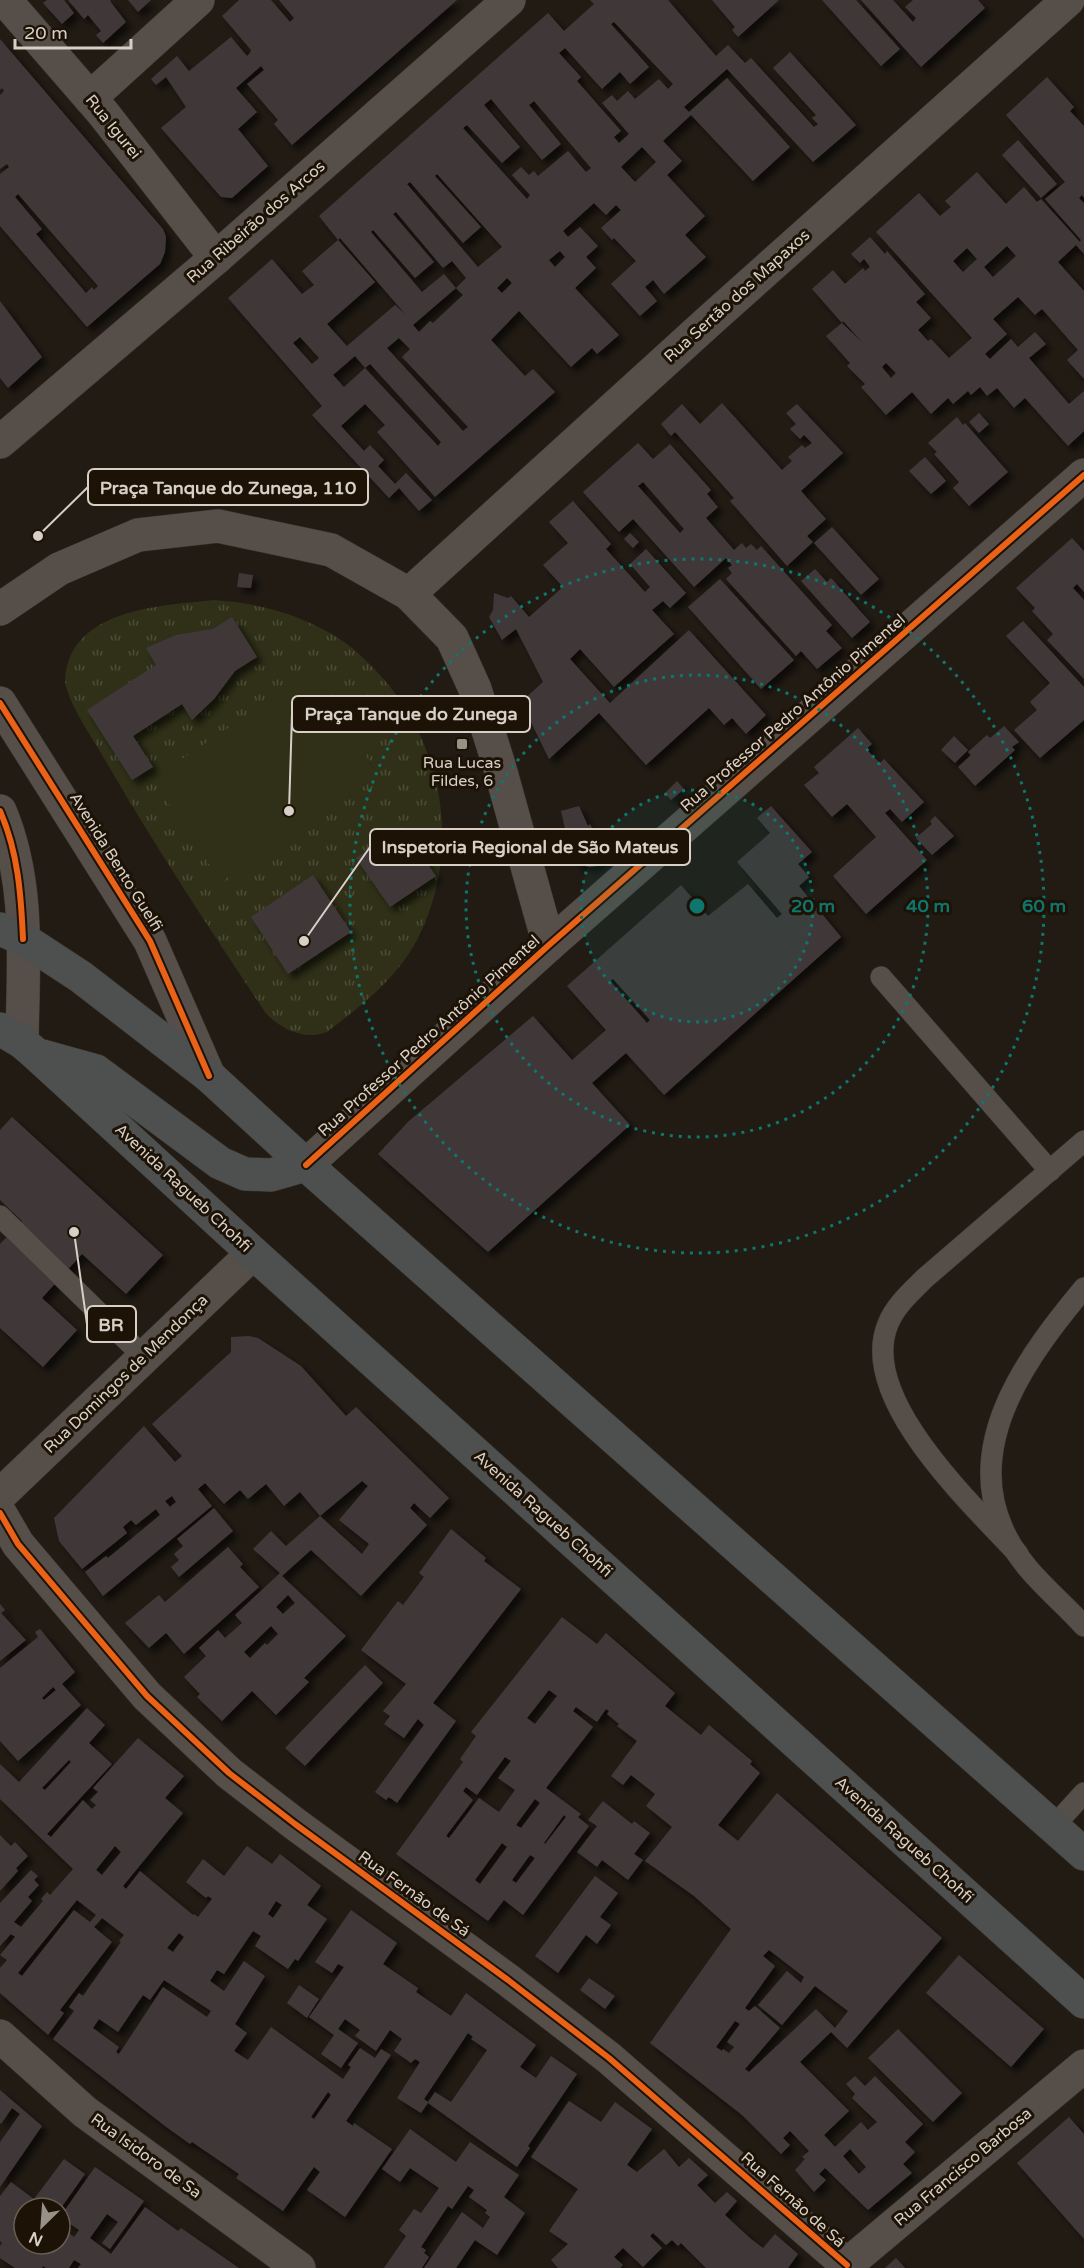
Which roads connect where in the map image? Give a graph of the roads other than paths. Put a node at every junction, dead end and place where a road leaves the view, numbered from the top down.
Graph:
1 (5, 0) edge
2 (198, 0) edge
3 (509, 0) edge
4 (1068, 0) edge
5 (90, 98) junction
6 (216, 258) junction
7 (0, 442) edge
8 (1084, 475) edge
9 (409, 594) junction
10 (1, 609) edge
11 (0, 703) edge
12 (0, 811) edge
13 (11, 934) edge
14 (549, 945) junction
15 (881, 977) dead end
16 (20, 1042) edge
17 (209, 1076) junction
18 (1084, 1141) edge
19 (306, 1165) junction
20 (1050, 1171) junction
21 (0, 1216) edge
22 (253, 1253) junction
23 (1084, 1288) edge
24 (144, 1357) junction
25 (0, 1495) edge
26 (0, 1513) edge
27 (1018, 1554) junction
28 (1084, 1626) edge
29 (1084, 1793) edge
30 (1053, 1827) junction
31 (1084, 1854) edge
32 (1084, 2002) edge
33 (0, 2036) edge
34 (1084, 2066) edge
35 (845, 2266) edge
36 (298, 2268) edge

1 - 5 street, Rua Igurei
2 - 5 street
3 - 6 street, Rua Ribeirão dos Arcos
4 - 9 street, Rua Sertão dos Mapaxos
5 - 6 street, Rua Igurei
6 - 7 street, Rua Ribeirão dos Arcos
8 - 14 street, Rua Professor Pedro Antônio Pimentel
9 - 10 street
9 - 14 street
11 - 17 street, Avenida Bento Guelfi
12 - 13 street
13 - 16 street
13 - 17 main road
14 - 19 street, Rua Professor Pedro Antônio Pimentel
15 - 20 lane
16 - 19 main road
16 - 22 main road, Avenida Ragueb Chohfi
17 - 19 main road
18 - 20 lane
19 - 30 main road
20 - 27 lane
21 - 24 lane
22 - 24 street, Rua Domingos de Mendonça
22 - 32 main road, Avenida Ragueb Chohfi
23 - 27 lane
24 - 25 street, Rua Domingos de Mendonça
26 - 35 street, Rua Fernão de Sá
27 - 28 lane
29 - 30 lane
30 - 31 main road
33 - 36 street, Rua Isidoro de Sa
34 - 35 street, Rua Francisco Barbosa

